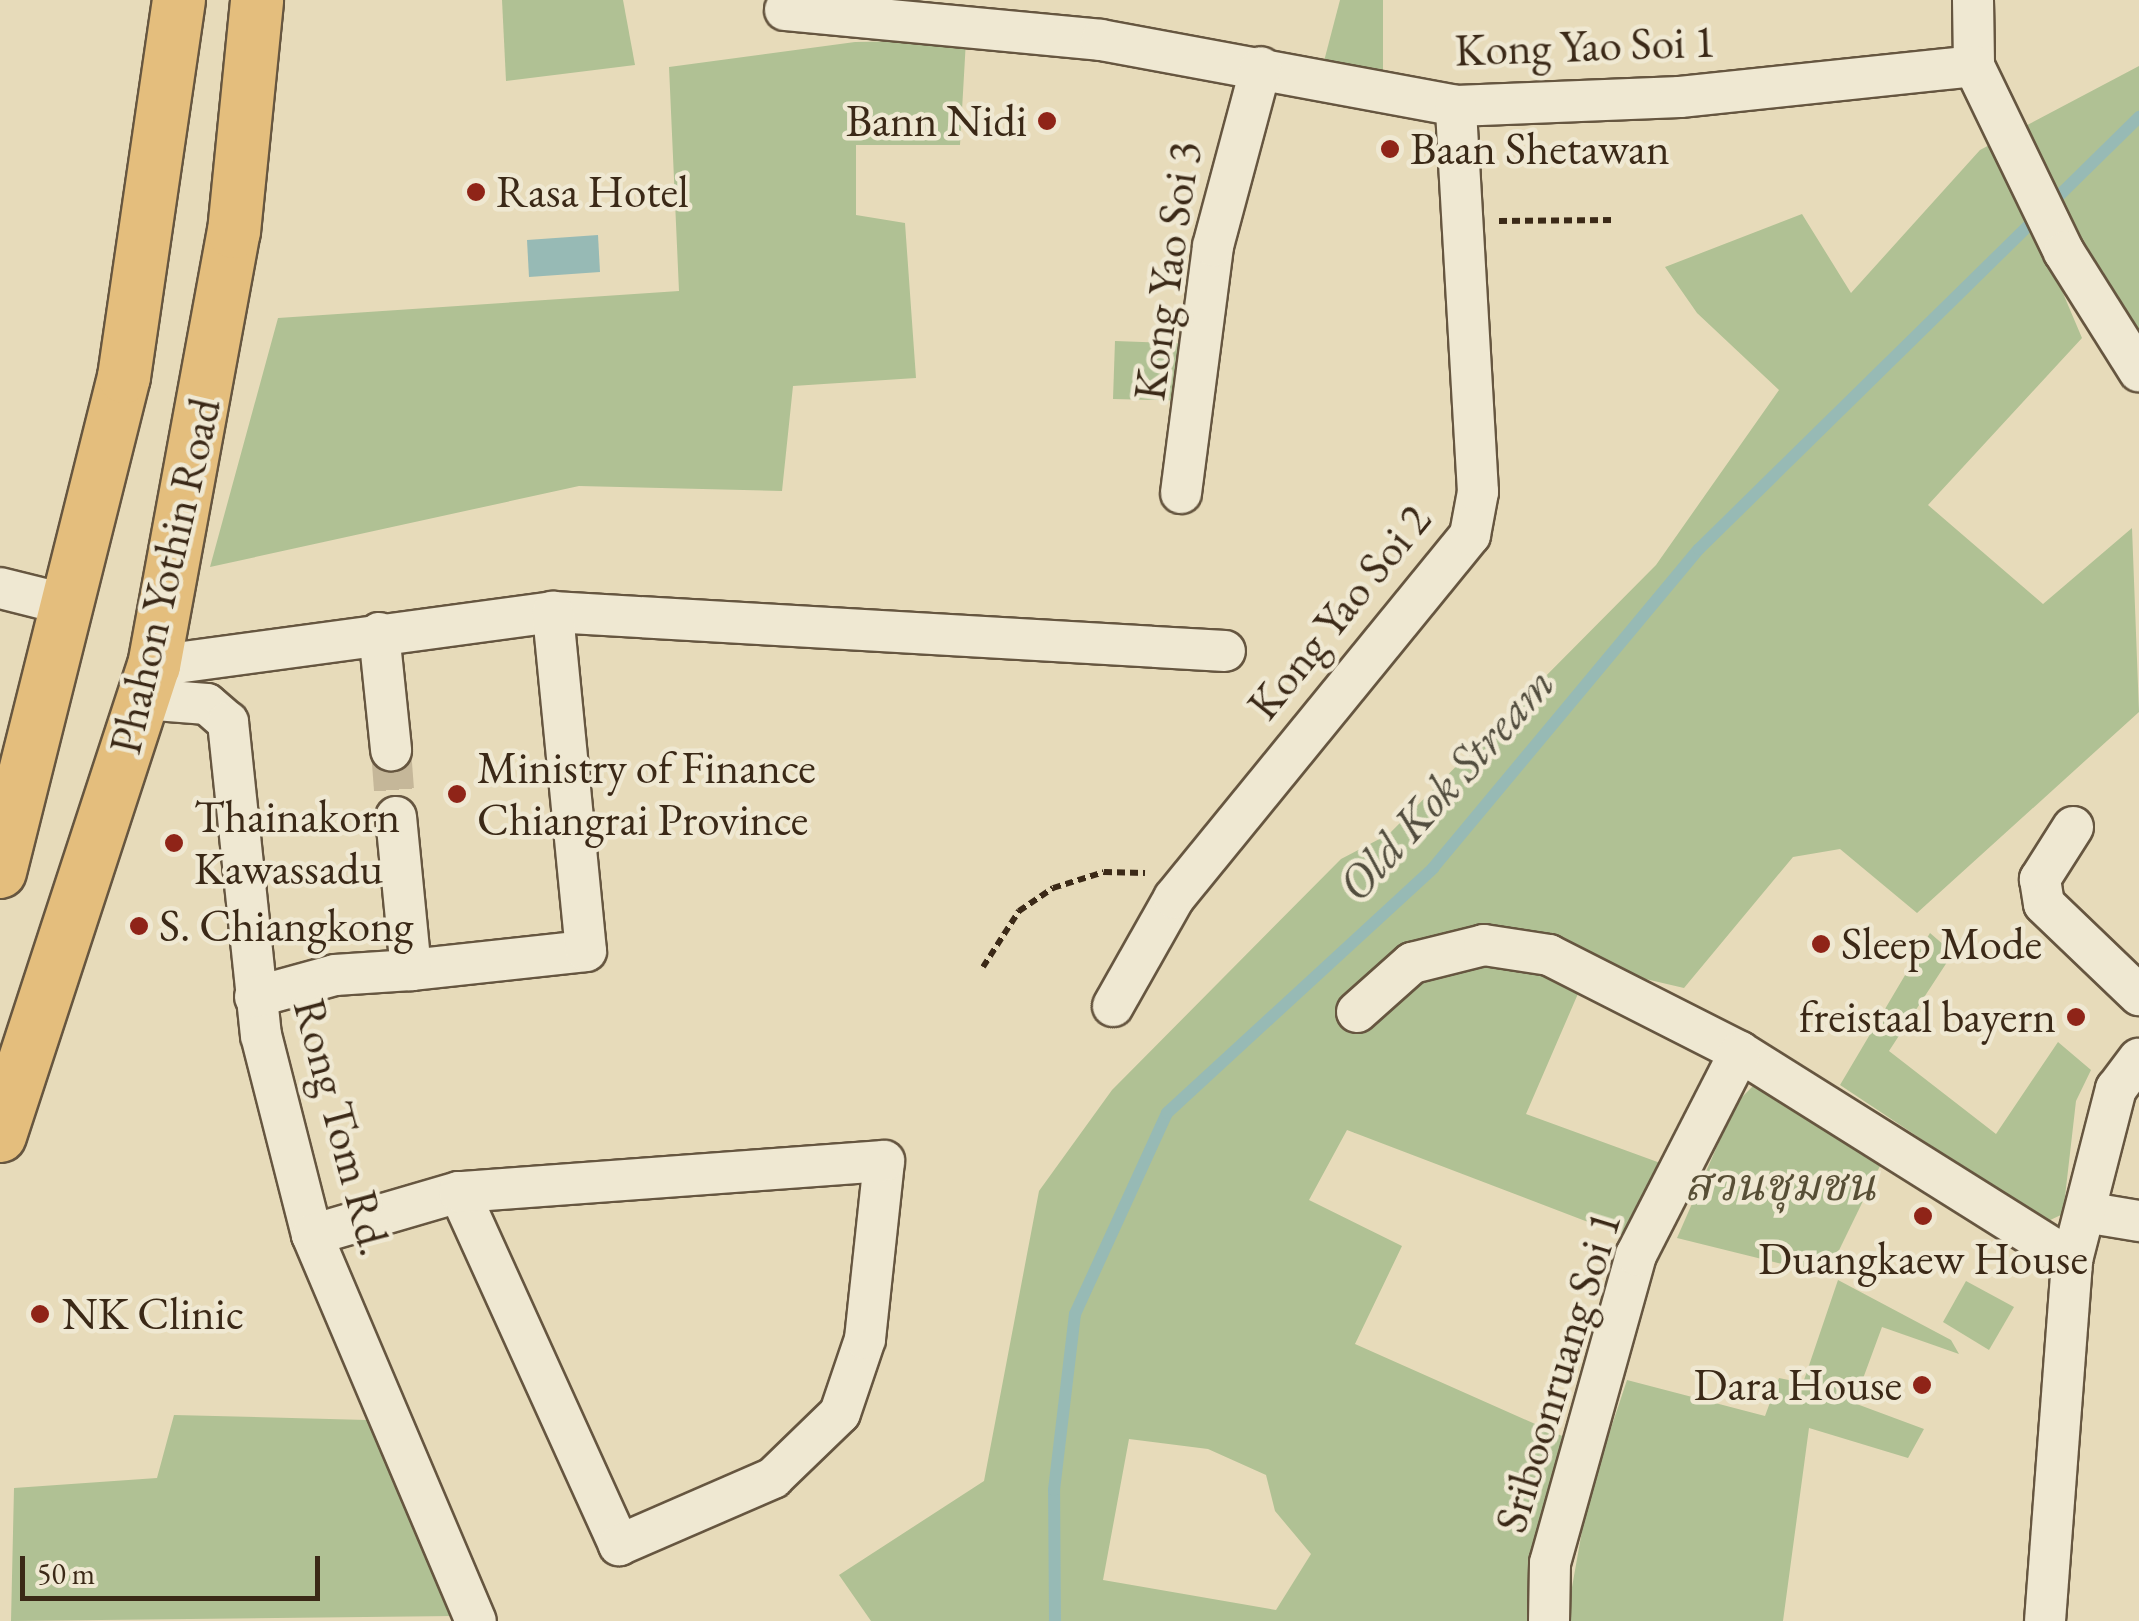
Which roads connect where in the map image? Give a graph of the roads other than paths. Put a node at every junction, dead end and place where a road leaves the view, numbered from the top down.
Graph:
1 (179, 0) edge
2 (257, 0) edge
3 (1973, 0) edge
4 (786, 10) dead end
5 (1974, 66) junction
6 (1261, 68) junction
7 (1456, 106) junction
8 (2139, 371) edge
9 (1181, 493) dead end
10 (0, 588) edge
11 (72, 606) junction
12 (553, 612) junction
13 (379, 633) junction
14 (1226, 651) dead end
15 (148, 683) junction
16 (391, 750) tunnel mouth
17 (396, 818) tunnel mouth
18 (2073, 827) dead end
19 (0, 872) edge
20 (410, 970) junction
21 (2139, 995) edge
22 (256, 997) junction
23 (1113, 1006) dead end
24 (1358, 1012) dead end
25 (1740, 1052) junction
26 (2139, 1059) edge
27 (0, 1136) edge
28 (459, 1192) junction
29 (2091, 1212) junction
30 (2139, 1222) edge
31 (312, 1236) junction
32 (2072, 1260) junction
33 (476, 1621) edge
34 (1549, 1621) edge
35 (2045, 1621) edge

1 - 11 main road, Phahon Yothin Road
2 - 15 main road, Phahon Yothin Road
3 - 5 street
4 - 6 street, Kong Yao Soi 1
5 - 7 street, Kong Yao Soi 1
5 - 8 street
6 - 7 street, Kong Yao Soi 1
6 - 9 street, Kong Yao Soi 3
7 - 23 street, Kong Yao Soi 2
10 - 11 street
11 - 19 main road, Phahon Yothin Road
12 - 13 street
12 - 14 street
12 - 20 street
13 - 15 street
13 - 16 street
15 - 22 street, Rong Tom Rd.
15 - 27 main road, Phahon Yothin Road
17 - 20 street
18 - 21 street
20 - 22 street
22 - 31 street, Rong Tom Rd.
24 - 25 street
25 - 32 street
25 - 34 street, Sriboonruang Soi 1
26 - 29 street
28 - 28 street
28 - 31 street
29 - 30 street
29 - 32 street
31 - 33 street, Rong Tom Rd.
32 - 35 street

